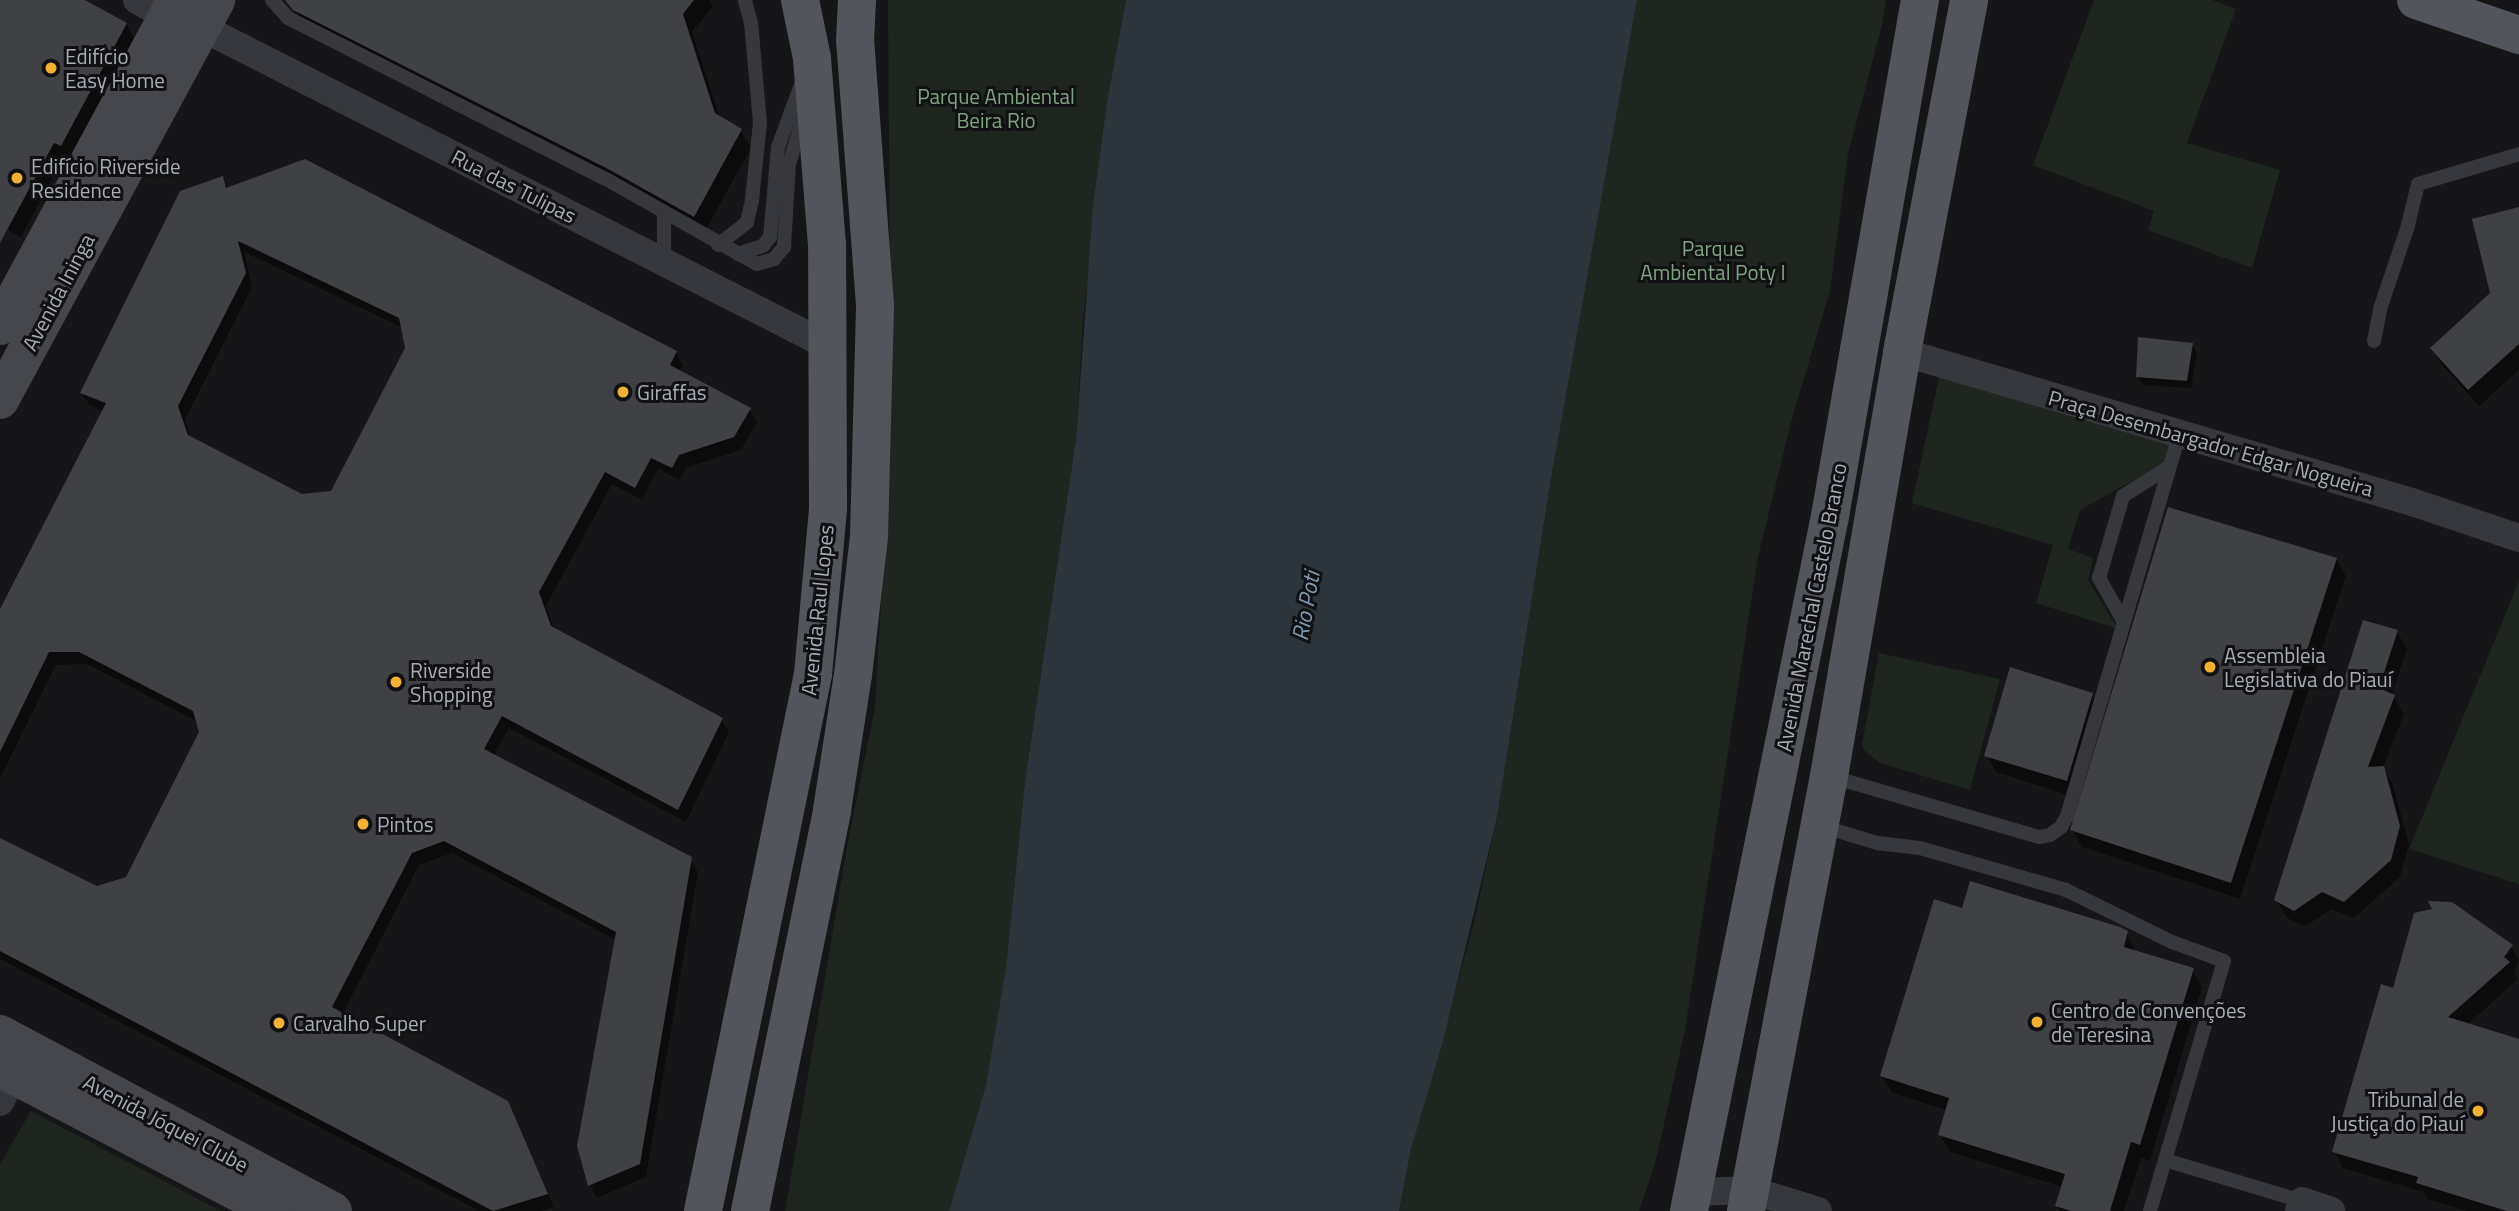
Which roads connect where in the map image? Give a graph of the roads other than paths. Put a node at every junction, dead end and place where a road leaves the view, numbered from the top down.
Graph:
1 (272, 0) edge
2 (745, 0) edge
3 (800, 0) edge
4 (857, 0) edge
5 (1920, 0) edge
6 (1969, 0) edge
7 (1982, 0) edge
8 (2416, 0) edge
9 (179, 9) edge
10 (2519, 35) edge
11 (1959, 61) junction
12 (813, 72) junction
13 (2519, 154) edge
14 (664, 214) junction
15 (718, 244) junction
16 (738, 254) junction
17 (664, 261) junction
18 (0, 326) edge
19 (2374, 341) dead end
20 (827, 345) junction
21 (1902, 352) junction
22 (0, 400) edge
23 (2179, 435) junction
24 (2169, 467) junction
25 (1830, 516) junction
26 (1874, 521) junction
27 (2519, 538) edge
28 (1821, 563) junction
29 (1866, 571) junction
30 (2124, 622) junction
31 (1829, 776) junction
32 (1819, 826) junction
33 (0, 1034) edge
34 (5, 1082) edge
35 (2165, 1160) junction
36 (1749, 1200) edge
37 (1691, 1202) edge
38 (2300, 1206) edge
39 (274, 1211) edge
40 (333, 1211) edge
41 (703, 1211) edge
42 (750, 1211) edge
43 (1818, 1211) edge
44 (2150, 1211) edge
45 (2331, 1211) edge

1 - 14 lane
2 - 15 lane
3 - 12 main road, Avenida Raul Lopes
4 - 42 main road, Avenida Raul Lopes
5 - 25 main road, Avenida Marechal Castelo Branco
6 - 11 main road, Avenida Marechal Castelo Branco
7 - 11 main road
8 - 10 main road
9 - 17 street, Rua das Tulipas
9 - 18 main road, Avenida Ininga
9 - 22 main road, Avenida Ininga
11 - 21 main road, Avenida Marechal Castelo Branco
12 - 16 lane
12 - 16 lane
12 - 20 main road, Avenida Raul Lopes
13 - 19 lane
14 - 15 lane
14 - 17 lane
15 - 16 lane
17 - 20 street, Rua das Tulipas
20 - 41 main road, Avenida Raul Lopes
21 - 23 street, Praça Desembargador Edgar Nogueira
21 - 26 main road, Avenida Marechal Castelo Branco
23 - 24 lane
23 - 27 street, Praça Desembargador Edgar Nogueira
24 - 30 lane
24 - 30 lane
25 - 26 main road
25 - 28 main road, Avenida Marechal Castelo Branco
26 - 29 main road, Avenida Marechal Castelo Branco
28 - 29 main road
28 - 37 main road, Avenida Marechal Castelo Branco
29 - 31 main road, Avenida Marechal Castelo Branco
30 - 31 lane
31 - 32 main road, Avenida Marechal Castelo Branco
32 - 35 lane
32 - 36 main road, Avenida Marechal Castelo Branco
33 - 40 main road, Avenida Jóquei Clube
34 - 39 main road, Avenida Jóquei Clube
35 - 38 lane
35 - 44 lane
36 - 37 street
36 - 43 street
38 - 45 street

